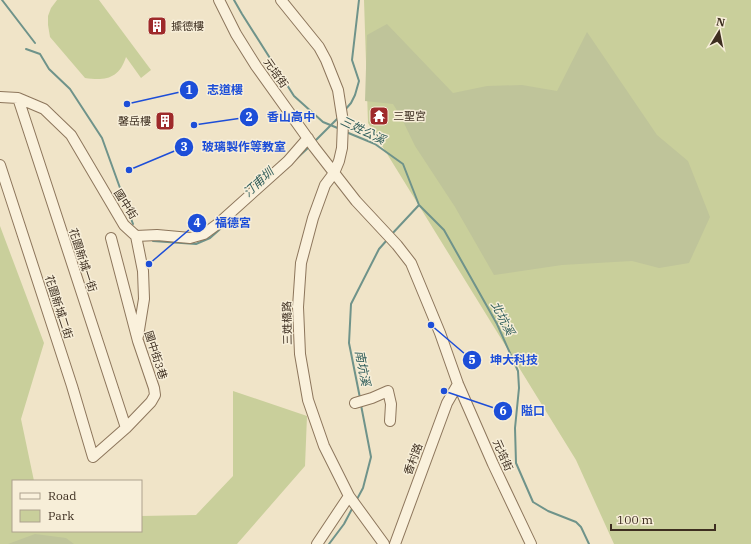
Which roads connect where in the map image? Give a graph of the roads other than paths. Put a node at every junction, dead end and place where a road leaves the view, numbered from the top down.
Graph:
1 (219, 0) edge
2 (281, 0) edge
3 (0, 97) edge
4 (18, 98) junction
5 (308, 138) junction
6 (0, 165) edge
7 (334, 173) junction
8 (136, 236) junction
9 (111, 238) dead end
10 (138, 341) junction
11 (458, 384) junction
12 (355, 402) dead end
13 (390, 421) dead end
14 (126, 428) junction
15 (93, 458) joint
16 (349, 496) junction
17 (317, 544) edge
18 (384, 544) edge
19 (395, 544) edge
20 (531, 544) edge

1 - 5 street, 元培街
2 - 7 street, 三姓橋路
3 - 4 street, 國中街
4 - 8 street, 國中街
4 - 14 street, 花園新城一街
5 - 7 street, 元培街
5 - 8 street, 國中街
6 - 15 street, 花園新城二街
7 - 11 street, 元培街
7 - 16 street, 三姓橋路
8 - 10 street
9 - 10 street, 國中街3巷
10 - 14 street, 國中街3巷
11 - 19 street, 香村路
11 - 20 street, 元培街
12 - 13 street
14 - 15 street, 國中街3巷
16 - 17 street
16 - 18 street, 三姓橋路

